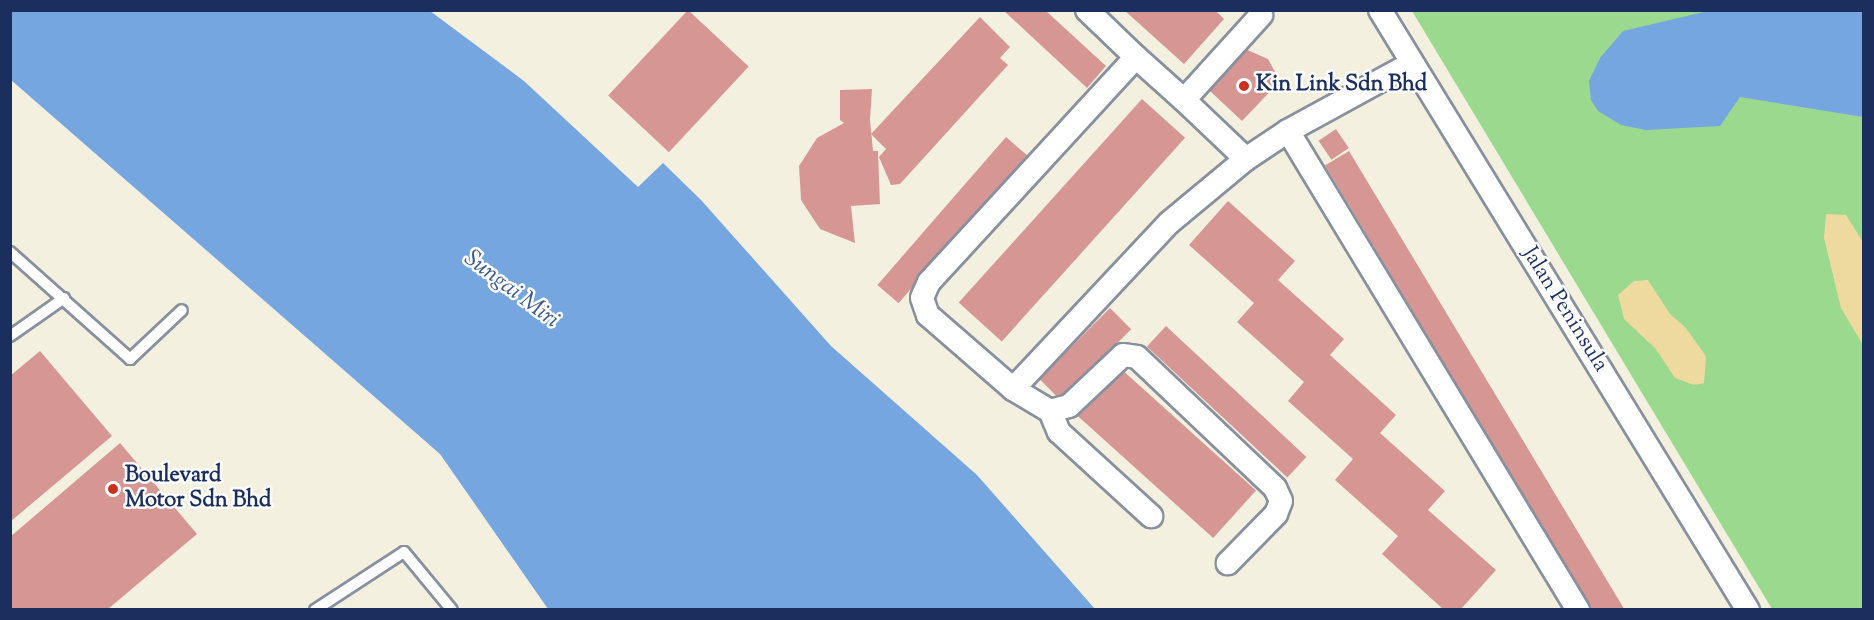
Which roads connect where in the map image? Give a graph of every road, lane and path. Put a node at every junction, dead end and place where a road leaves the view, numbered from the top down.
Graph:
1 (1087, 10) edge
2 (1380, 10) edge
3 (1261, 15) dead end
4 (1136, 57) junction
5 (1412, 63) junction
6 (1184, 100) junction
7 (1288, 131) junction
8 (1246, 159) junction
9 (10, 252) edge
10 (64, 298) junction
11 (182, 310) dead end
12 (10, 336) edge
13 (1013, 389) junction
14 (1050, 411) junction
15 (1151, 516) dead end
16 (1228, 563) dead end
17 (315, 609) edge
18 (452, 609) edge
19 (1578, 609) edge
20 (1748, 609) edge

1 - 4 street
2 - 5 street, Jalan Peninsula
3 - 6 street
4 - 6 street
4 - 13 street
5 - 7 street
5 - 20 street, Jalan Peninsula
6 - 8 street
7 - 8 street
7 - 19 street
8 - 13 street
9 - 10 lane
10 - 11 lane
10 - 12 lane
13 - 14 street
14 - 15 street
14 - 16 street
17 - 18 lane

